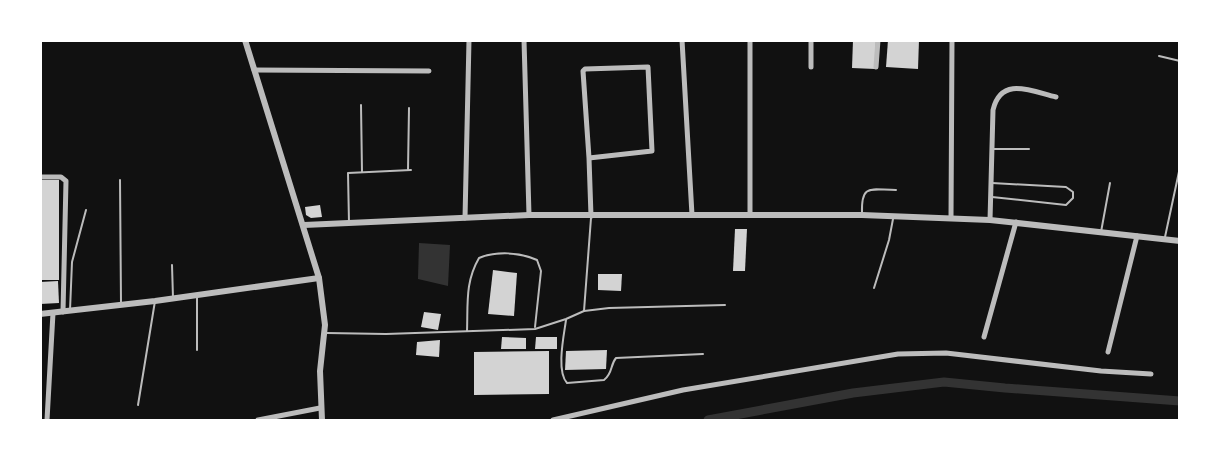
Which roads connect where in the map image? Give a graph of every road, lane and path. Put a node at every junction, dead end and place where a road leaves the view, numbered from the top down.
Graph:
1 (245, 40) edge
2 (469, 40) edge
3 (524, 40) edge
4 (682, 40) edge
5 (750, 40) edge
6 (811, 40) edge
7 (878, 40) edge
8 (952, 40) edge
9 (1159, 56) dead end
10 (1179, 61) edge
11 (811, 67) dead end
12 (876, 67) dead end
13 (254, 70) junction
14 (429, 71) dead end
15 (1056, 97) dead end
16 (361, 105) dead end
17 (409, 108) dead end
18 (992, 149) junction
19 (1029, 149) dead end
20 (589, 158) junction
21 (1179, 167) edge
22 (362, 172) junction
23 (40, 177) edge
24 (120, 180) dead end
25 (992, 183) junction
26 (1110, 183) dead end
27 (896, 189) dead end
28 (992, 197) junction
29 (86, 210) dead end
30 (529, 215) junction
31 (692, 215) junction
32 (750, 215) junction
33 (862, 215) junction
34 (591, 216) junction
35 (894, 216) junction
36 (465, 218) junction
37 (951, 218) junction
38 (990, 220) junction
39 (1016, 222) junction
40 (349, 223) junction
41 (304, 225) junction
42 (1101, 232) junction
43 (1137, 236) junction
44 (1164, 239) junction
45 (1179, 241) edge
46 (172, 265) dead end
47 (319, 278) junction
48 (874, 288) dead end
49 (197, 295) junction
50 (173, 299) junction
51 (155, 301) junction
52 (121, 305) junction
53 (725, 305) dead end
54 (70, 311) junction
55 (584, 311) junction
56 (63, 312) junction
57 (53, 313) junction
58 (40, 314) edge
59 (566, 319) junction
60 (535, 329) junction
61 (467, 331) junction
62 (324, 333) junction
63 (984, 338) dead end
64 (197, 350) dead end
65 (1108, 352) dead end
66 (703, 354) dead end
67 (1151, 374) dead end
68 (138, 405) dead end
69 (320, 408) junction
70 (47, 420) edge
71 (258, 420) edge
72 (322, 420) edge
73 (553, 420) edge

1 - 13 street
2 - 36 street
3 - 30 street
4 - 31 street
5 - 32 street
6 - 11 street
7 - 12 street
8 - 37 street
9 - 10 lane
13 - 14 street
13 - 41 street
15 - 18 street
16 - 22 lane
17 - 22 lane
18 - 19 lane
18 - 25 street
20 - 20 street
20 - 34 street
21 - 44 lane
22 - 40 lane
23 - 56 street
24 - 52 lane
25 - 28 street
25 - 28 lane
26 - 42 lane
27 - 33 lane
28 - 38 street
29 - 54 lane
30 - 34 street
30 - 36 street
31 - 32 street
31 - 34 street
32 - 33 street
33 - 35 street
34 - 55 lane
35 - 37 street
35 - 48 lane
36 - 40 street
37 - 38 street
38 - 39 street
39 - 42 street
39 - 63 street
40 - 41 street
41 - 47 street
42 - 43 street
43 - 44 street
43 - 65 street
44 - 45 street
46 - 50 lane
47 - 49 street
47 - 62 street
49 - 50 street
49 - 64 lane
50 - 51 street
51 - 52 street
51 - 68 lane
52 - 54 street
53 - 55 lane
54 - 56 street
55 - 59 lane
56 - 57 street
57 - 58 street
57 - 70 street
59 - 60 lane
59 - 66 lane
60 - 61 lane
60 - 61 lane
61 - 62 lane
62 - 69 street
67 - 73 street
69 - 71 street
69 - 72 street

